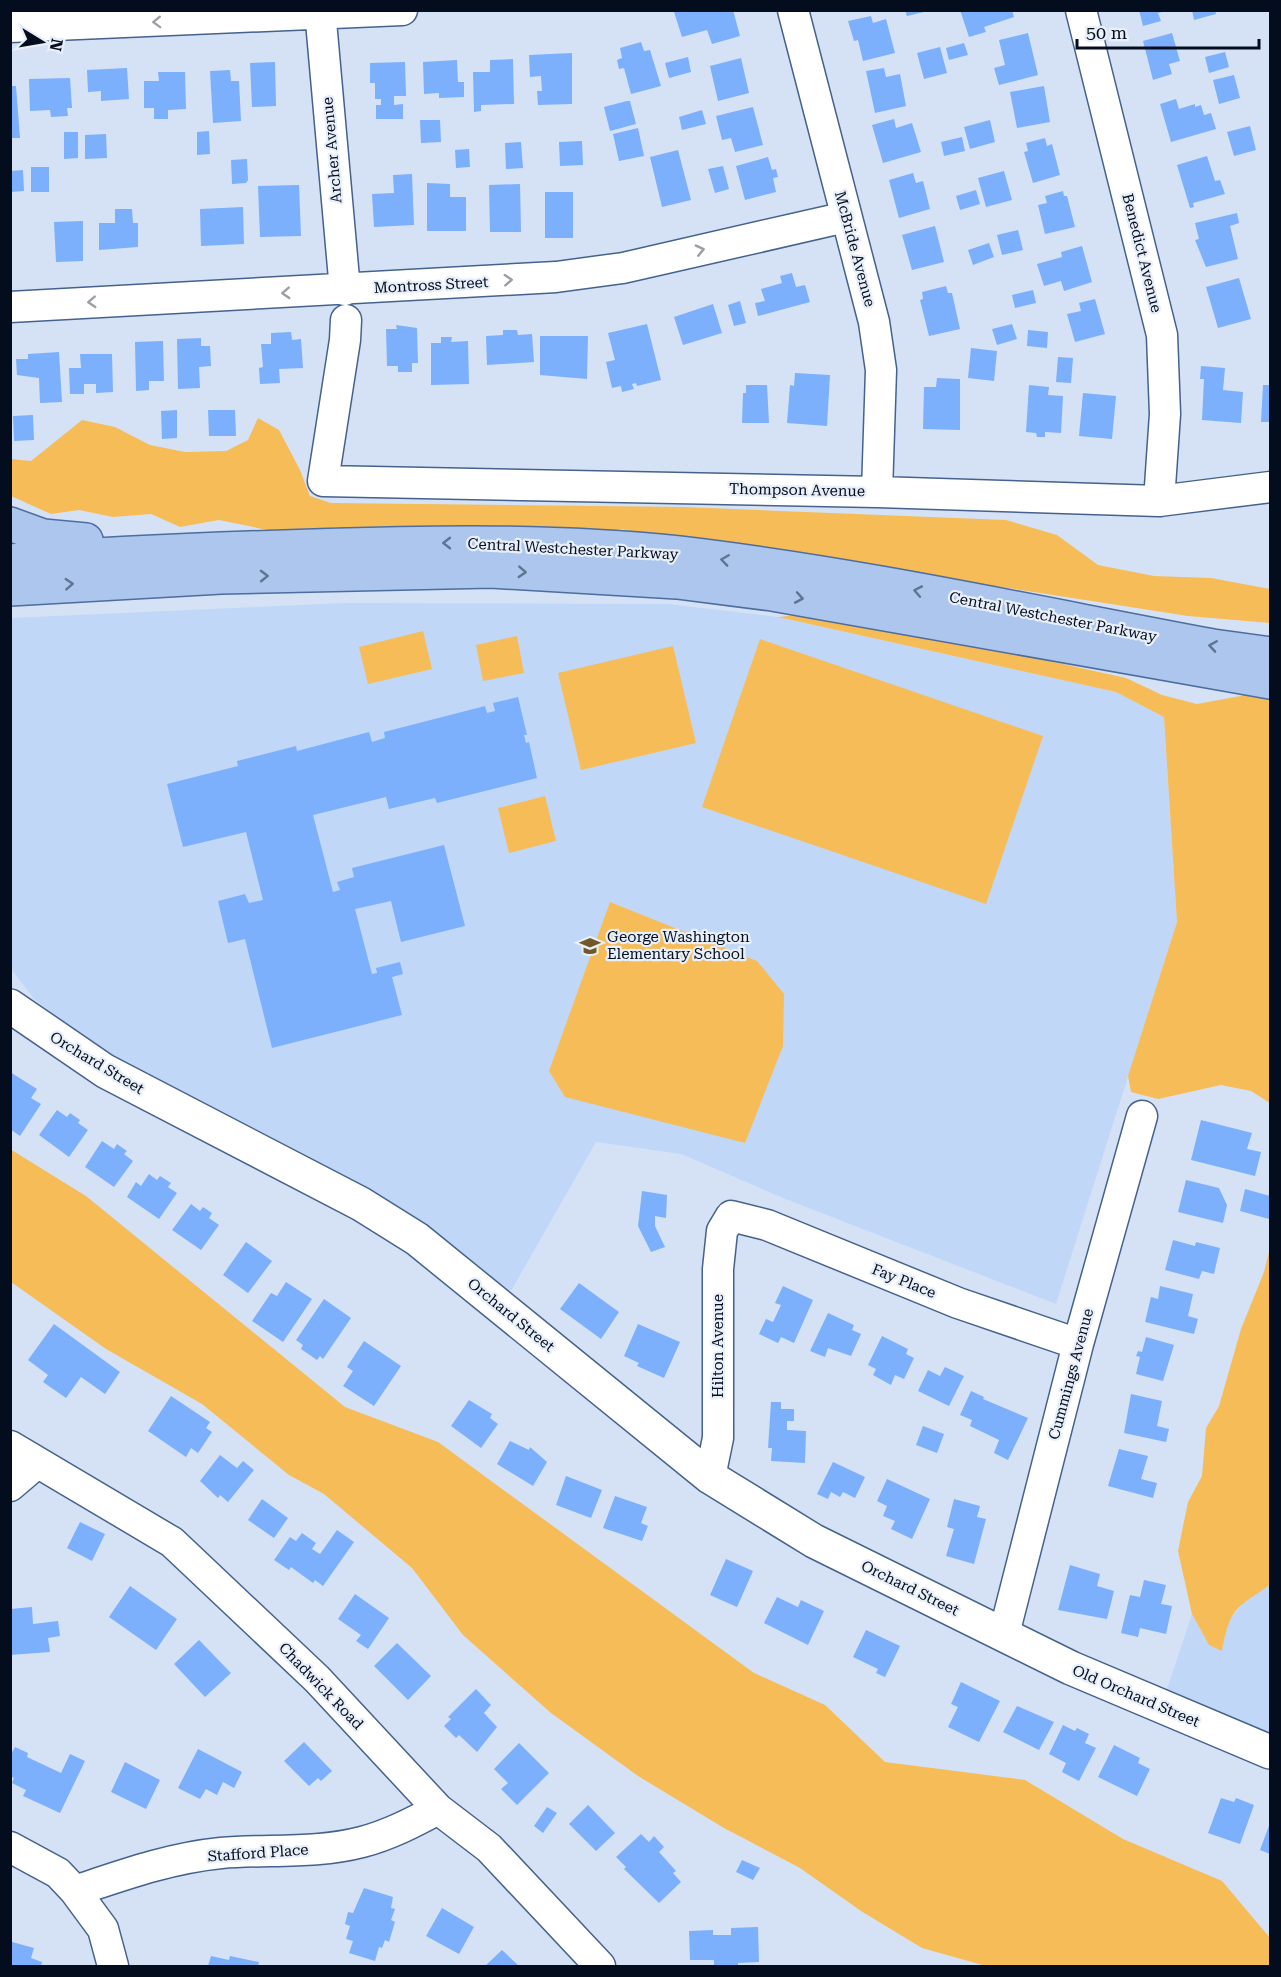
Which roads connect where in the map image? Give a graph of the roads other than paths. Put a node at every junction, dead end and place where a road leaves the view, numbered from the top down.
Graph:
1 (402, 10) edge
2 (793, 10) edge
3 (1081, 10) edge
4 (320, 13) edge
5 (10, 27) edge
6 (846, 217) junction
7 (345, 290) junction
8 (10, 307) edge
9 (346, 320) dead end
10 (1270, 488) edge
11 (877, 492) junction
12 (1159, 501) junction
13 (10, 524) edge
14 (229, 549) junction
15 (10, 561) edge
16 (10, 589) edge
17 (1270, 654) edge
18 (1270, 682) edge
19 (10, 1006) edge
20 (1142, 1116) dead end
21 (731, 1216) joint
22 (1078, 1344) junction
23 (10, 1446) edge
24 (37, 1463) junction
25 (710, 1477) junction
26 (10, 1486) edge
27 (1004, 1634) junction
28 (1270, 1752) edge
29 (438, 1809) junction
30 (10, 1847) edge
31 (75, 1891) junction
32 (113, 1966) edge
33 (600, 1966) edge

1 - 4 street
2 - 6 street, McBride Avenue
3 - 12 street, Benedict Avenue
4 -> 5 street
4 - 7 street, Archer Avenue
7 -> 6 street, Montross Street
6 - 11 street, McBride Avenue
7 -> 8 street, Montross Street
9 - 11 street, Thompson Avenue
10 - 12 street, Thompson Avenue
11 - 12 street, Thompson Avenue
13 - 14 main road
14 - 15 main road, Central Westchester Parkway
17 -> 14 main road, Central Westchester Parkway
16 -> 18 main road, Central Westchester Parkway
19 - 25 street, Orchard Street
20 - 22 street, Cummings Avenue
21 - 22 street, Fay Place
21 - 25 street, Hilton Avenue
22 - 27 street, Cummings Avenue
23 - 24 street, Chadwick Road
24 - 26 street
24 - 29 street, Chadwick Road
25 - 27 street, Orchard Street
27 - 28 street, Old Orchard Street
29 - 31 street, Stafford Place
29 - 33 street, Chadwick Road
30 - 31 street
31 - 32 street

